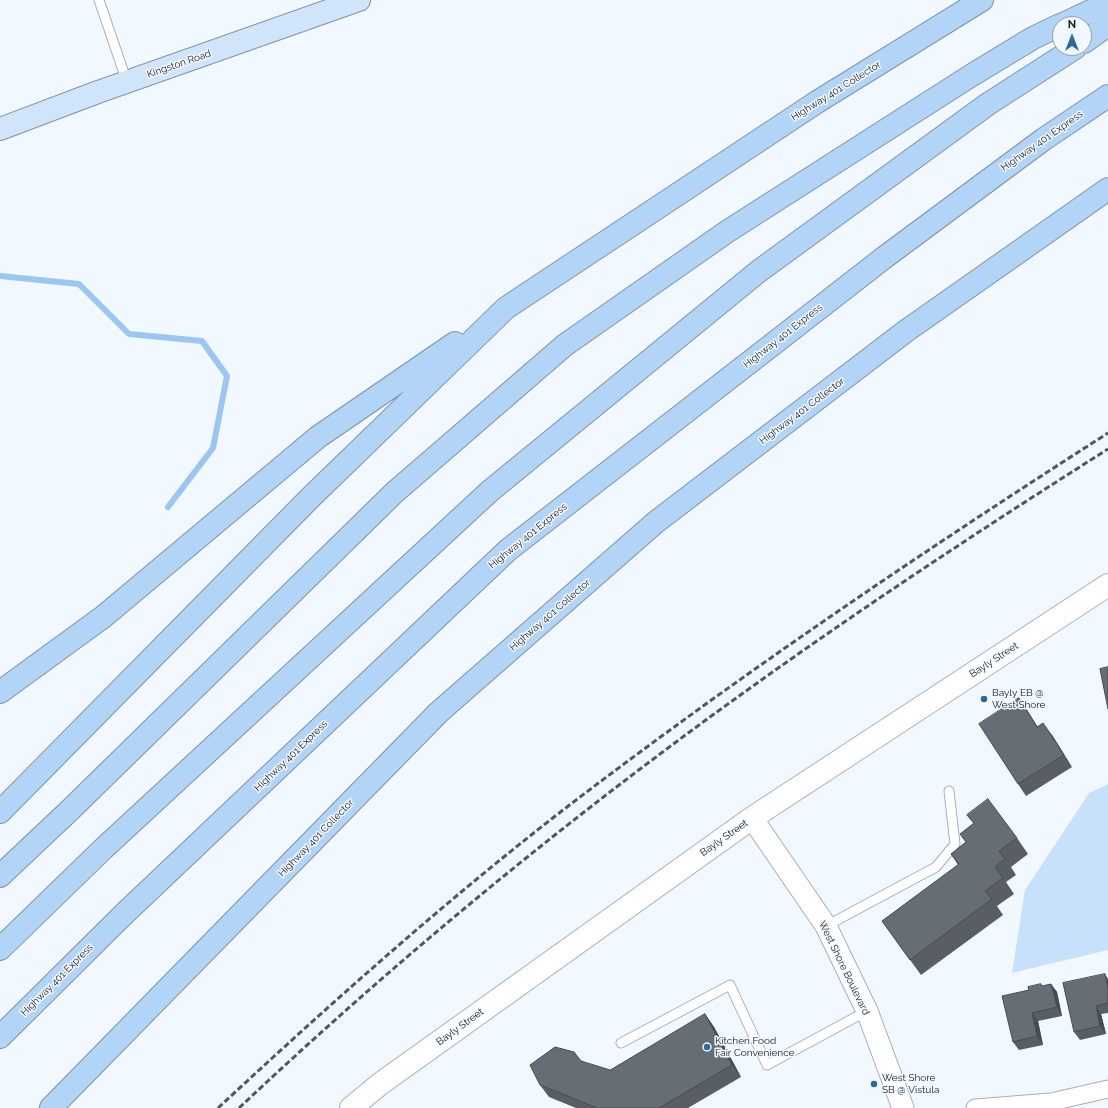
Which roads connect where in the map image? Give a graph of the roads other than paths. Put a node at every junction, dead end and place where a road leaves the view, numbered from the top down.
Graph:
1 (99, 0) edge
2 (359, 0) edge
3 (982, 0) edge
4 (1108, 3) edge
5 (1080, 16) edge
6 (1108, 25) edge
7 (1052, 29) edge
8 (1092, 36) edge
9 (1063, 56) edge
10 (127, 82) junction
11 (1108, 96) edge
12 (0, 129) edge
13 (1108, 189) edge
14 (506, 308) junction
15 (1108, 585) edge
16 (0, 692) edge
17 (950, 791) dead end
18 (0, 812) edge
19 (752, 818) junction
20 (0, 876) edge
21 (826, 926) junction
22 (0, 949) edge
23 (867, 1011) junction
24 (0, 1036) edge
25 (622, 1043) dead end
26 (1108, 1089) edge
27 (57, 1101) edge
28 (40, 1108) edge
29 (351, 1108) edge
30 (903, 1108) edge
31 (975, 1108) edge

1 - 10 lane
2 - 10 main road, Kingston Road
3 - 14 highway, Highway 401 Collector
4 - 5 highway
6 - 8 highway
7 - 20 highway
9 - 22 highway
10 - 12 main road, Kingston Road
11 - 24 highway, Highway 401 Express
13 - 27 highway, Highway 401 Collector
14 - 16 highway
14 - 18 highway, Highway 401 Collector
15 - 19 main road, Bayly Street
17 - 21 lane
19 - 21 street, West Shore Boulevard
19 - 29 main road, Bayly Street
21 - 23 street, West Shore Boulevard
23 - 25 lane
23 - 30 street, West Shore Boulevard
26 - 31 street
27 - 28 highway, Highway 401 Collector

